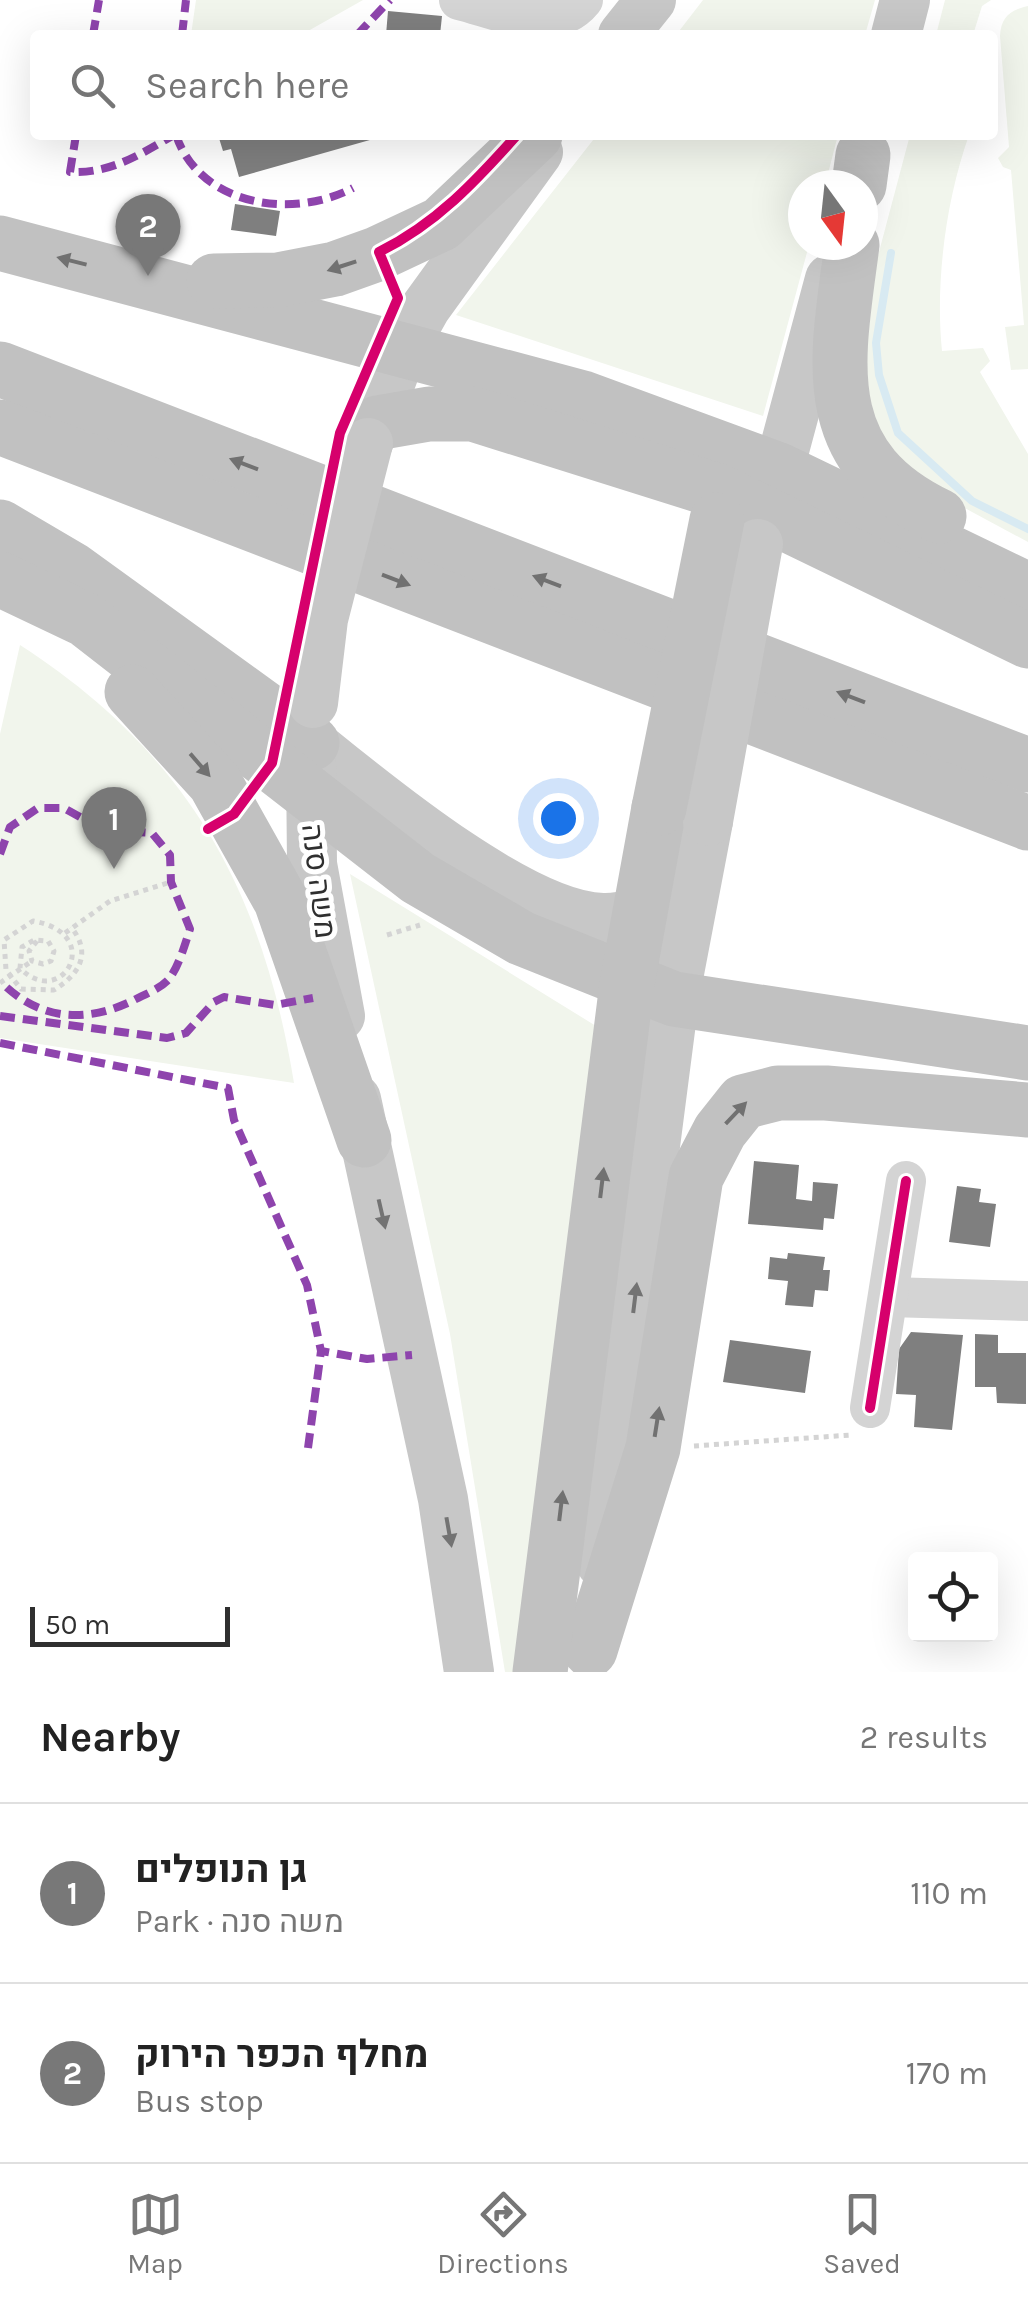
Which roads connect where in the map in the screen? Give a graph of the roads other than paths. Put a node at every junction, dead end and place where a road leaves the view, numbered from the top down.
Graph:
1 (459, 0) edge
2 (583, 0) edge
3 (651, 0) edge
4 (905, 0) edge
5 (627, 30) edge
6 (897, 30) edge
7 (530, 140) edge
8 (545, 140) edge
9 (0, 243) edge
10 (835, 260) edge
11 (850, 260) edge
12 (149, 281) junction
13 (403, 348) junction
14 (0, 369) edge
15 (0, 428) edge
16 (373, 433) junction
17 (748, 508) junction
18 (0, 527) edge
19 (1028, 558) edge
20 (0, 580) edge
21 (1028, 590) edge
22 (1028, 641) edge
23 (312, 723) junction
24 (1028, 764) edge
25 (309, 797) junction
26 (1028, 823) edge
27 (689, 831) junction
28 (643, 911) junction
29 (650, 992) junction
30 (1028, 1054) edge
31 (1028, 1110) edge
32 (364, 1140) junction
33 (906, 1182) dead end
34 (889, 1297) junction
35 (1028, 1302) edge
36 (870, 1408) road end
37 (588, 1661) edge
38 (469, 1672) edge
39 (540, 1672) edge

1 - 2 street
3 - 5 main road
4 - 6 main road
7 -> 12 highway
8 - 13 main road, משה סנה
12 -> 9 highway
10 - 17 main road
11 - 19 highway
12 - 13 highway
13 - 16 main road, משה סנה
13 - 17 highway
24 -> 14 highway
15 -> 26 highway
16 - 17 highway
16 - 23 main road, משה סנה, bridge
17 - 21 highway
17 - 22 highway
17 - 27 highway, bridge
18 - 23 highway
20 - 25 highway
20 -> 32 highway
23 - 25 main road, משה סנה
23 - 28 main road
25 - 29 highway
25 - 32 main road, משה סנה
27 - 28 highway
27 - 29 main road
28 - 29 highway
29 - 30 highway
37 -> 29 main road
39 -> 29 highway
37 -> 31 highway
32 -> 38 main road, משה סנה
33 - 34 street
34 - 35 street
34 - 36 street

